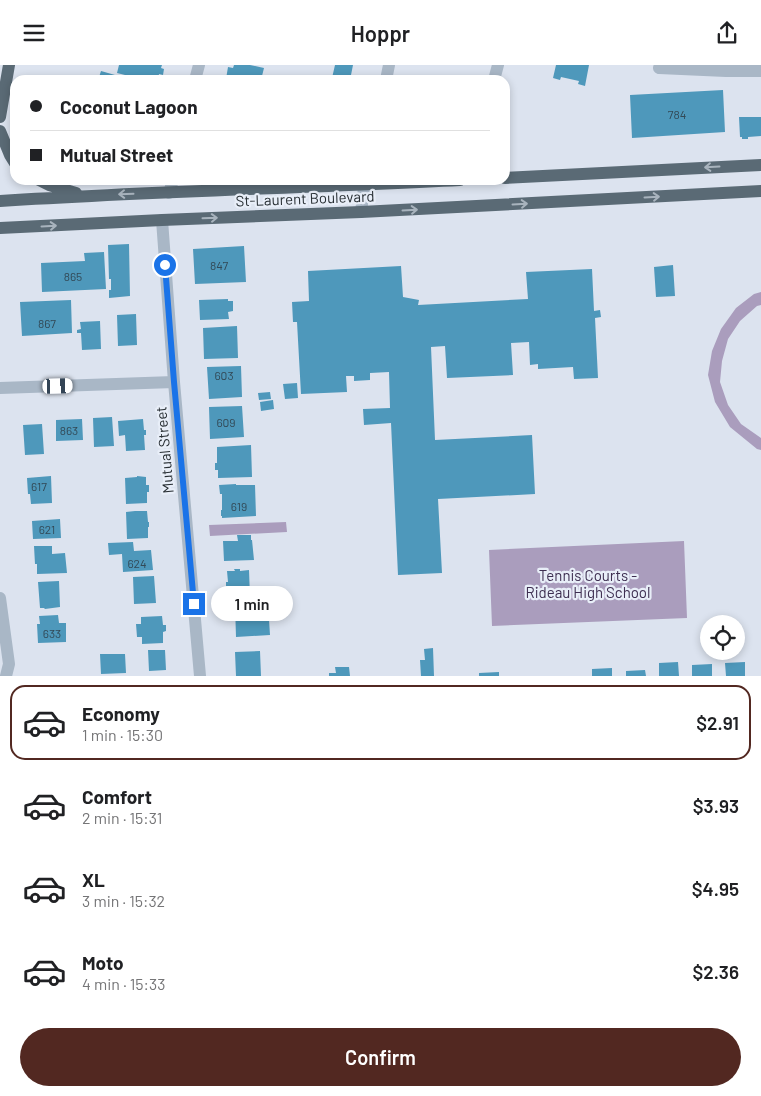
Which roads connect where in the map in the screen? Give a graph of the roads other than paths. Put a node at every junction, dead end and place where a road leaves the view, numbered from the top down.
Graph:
1 (10, 65) edge
2 (660, 65) edge
3 (761, 71) edge
4 (0, 117) edge
5 (0, 131) edge
6 (10, 155) edge
7 (761, 165) edge
8 (510, 178) edge
9 (49, 185) edge
10 (219, 185) edge
11 (364, 185) edge
12 (171, 186) edge
13 (761, 191) edge
14 (83, 196) junction
15 (0, 201) edge
16 (361, 212) junction
17 (162, 220) junction
18 (0, 228) edge
19 (174, 382) junction
20 (0, 388) edge
21 (0, 598) edge
22 (6, 676) edge
23 (200, 676) edge

1 - 4 main road
2 - 3 street
5 - 6 main road
7 -> 8 main road
9 - 14 main road
10 - 12 main road, St-Laurent Boulevard
11 - 16 street
12 -> 14 main road, St-Laurent Boulevard
16 -> 13 main road, St-Laurent Boulevard
14 - 15 main road, St-Laurent Boulevard
17 -> 16 main road, St-Laurent Boulevard
18 -> 17 main road, St-Laurent Boulevard
17 - 19 street, Mutual Street
19 - 20 street
19 - 23 street, Mutual Street
21 - 22 street

